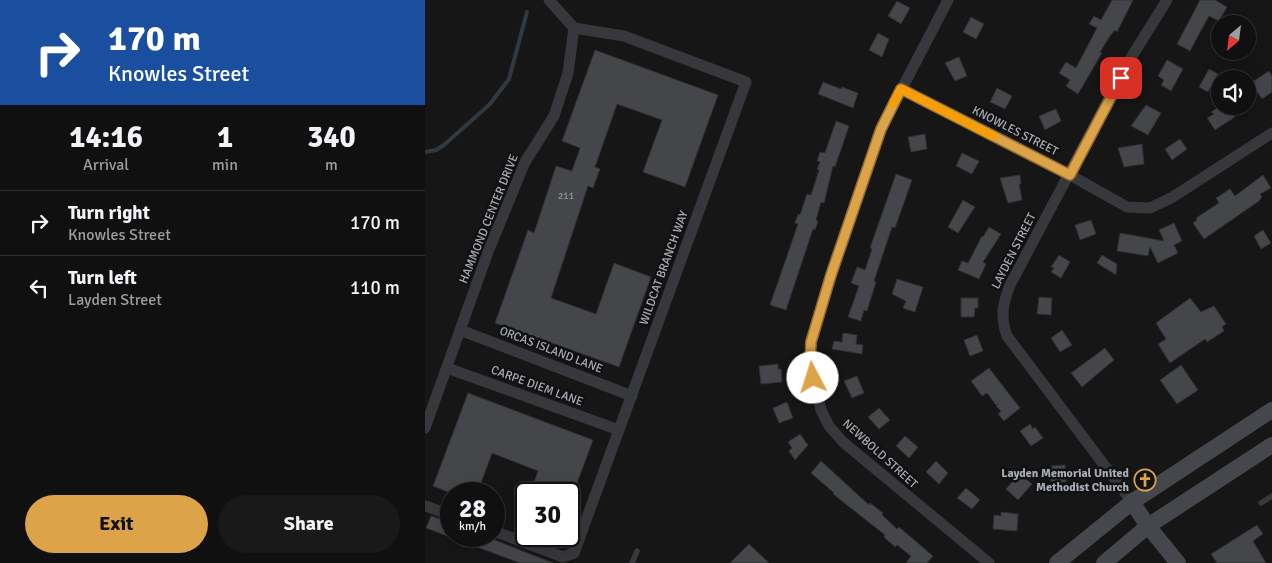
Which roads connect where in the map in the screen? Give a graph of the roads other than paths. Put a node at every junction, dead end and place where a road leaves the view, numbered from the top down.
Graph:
1 (549, 0) edge
2 (948, 0) edge
3 (1167, 0) edge
4 (574, 28) junction
5 (901, 89) junction
6 (1272, 133) edge
7 (1070, 175) junction
8 (460, 330) junction
9 (447, 368) junction
10 (632, 396) junction
11 (1272, 410) edge
12 (425, 428) edge
13 (619, 430) junction
14 (1271, 448) edge
15 (1272, 496) edge
16 (1132, 502) junction
17 (1261, 503) dead end
18 (425, 506) edge
19 (440, 511) edge
20 (1148, 526) junction
21 (505, 535) edge
22 (637, 551) dead end
23 (632, 563) edge
24 (989, 563) edge
25 (1057, 563) edge
26 (1104, 563) edge
27 (1178, 563) edge

1 - 4 street
2 - 5 street, NEWBOLD STREET
3 - 7 street, LAYDEN STREET
4 - 8 street, HAMMOND CENTER DRIVE
4 - 10 street, WILDCAT BRANCH WAY
5 - 7 street, KNOWLES STREET
5 - 24 street, NEWBOLD STREET
6 - 7 street, KNOWLES STREET
7 - 16 street, LAYDEN STREET
8 - 9 street, HAMMOND CENTER DRIVE
8 - 10 street, ORCAS ISLAND LANE
9 - 12 street, HAMMOND CENTER DRIVE
9 - 13 street, CARPE DIEM LANE
10 - 13 street, WILDCAT BRANCH WAY
11 - 16 main road
13 - 21 street, WILDCAT BRANCH WAY
14 - 20 main road
15 - 17 lane
16 - 20 main road
16 - 25 main road
18 - 19 street
20 - 26 main road
20 - 27 main road
22 - 23 lane

